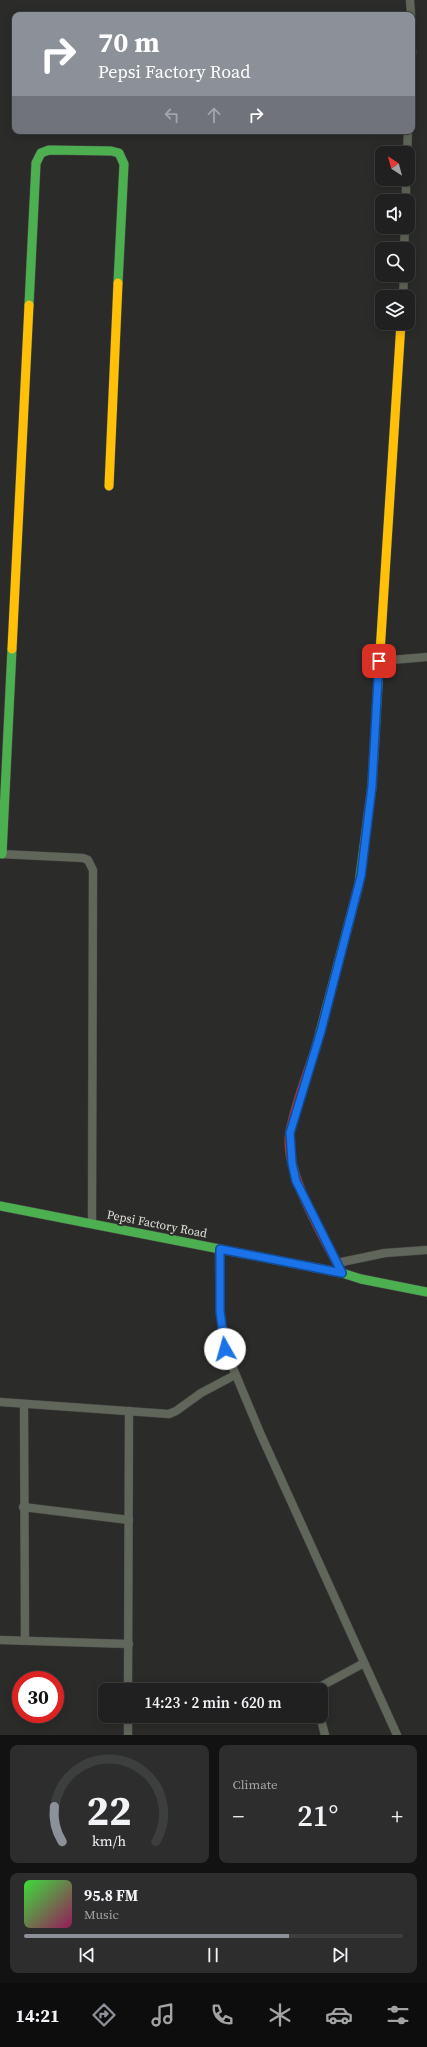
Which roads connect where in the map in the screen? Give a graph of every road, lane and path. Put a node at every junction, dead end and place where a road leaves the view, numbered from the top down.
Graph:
1 (410, 0) edge
2 (411, 12) edge
3 (408, 134) edge
4 (408, 146) edge
5 (401, 330) edge
6 (109, 486) dead end
7 (427, 657) edge
8 (379, 661) junction
9 (1, 854) edge
10 (0, 1206) edge
11 (92, 1223) junction
12 (220, 1249) junction
13 (427, 1250) edge
14 (337, 1263) junction
15 (342, 1273) junction
16 (427, 1292) edge
17 (235, 1375) junction
18 (0, 1402) edge
19 (24, 1404) junction
20 (129, 1411) junction
21 (24, 1507) junction
22 (129, 1520) junction
23 (0, 1640) edge
24 (25, 1640) junction
25 (129, 1644) junction
26 (364, 1663) junction
27 (128, 1683) edge
28 (327, 1683) edge
29 (128, 1723) edge
30 (322, 1723) edge
31 (128, 1735) edge
32 (325, 1735) edge
33 (397, 1735) edge

1 - 2 street
3 - 4 street
5 - 8 street
6 - 9 street
7 - 8 street
8 - 14 street
9 - 11 street
10 - 11 street, Pepsi Factory Road
11 - 12 street, Pepsi Factory Road
12 - 15 street, Pepsi Factory Road
12 - 17 street
13 - 14 street
14 - 15 street
15 - 16 street, Pepsi Factory Road
17 - 20 street
17 - 26 street
18 - 19 street
19 - 20 street
19 - 21 street
20 - 22 street
21 - 22 street
21 - 24 street
22 - 25 street
23 - 24 street
24 - 25 street
25 - 27 street
26 - 28 street
26 - 33 street
29 - 31 street
30 - 32 street

